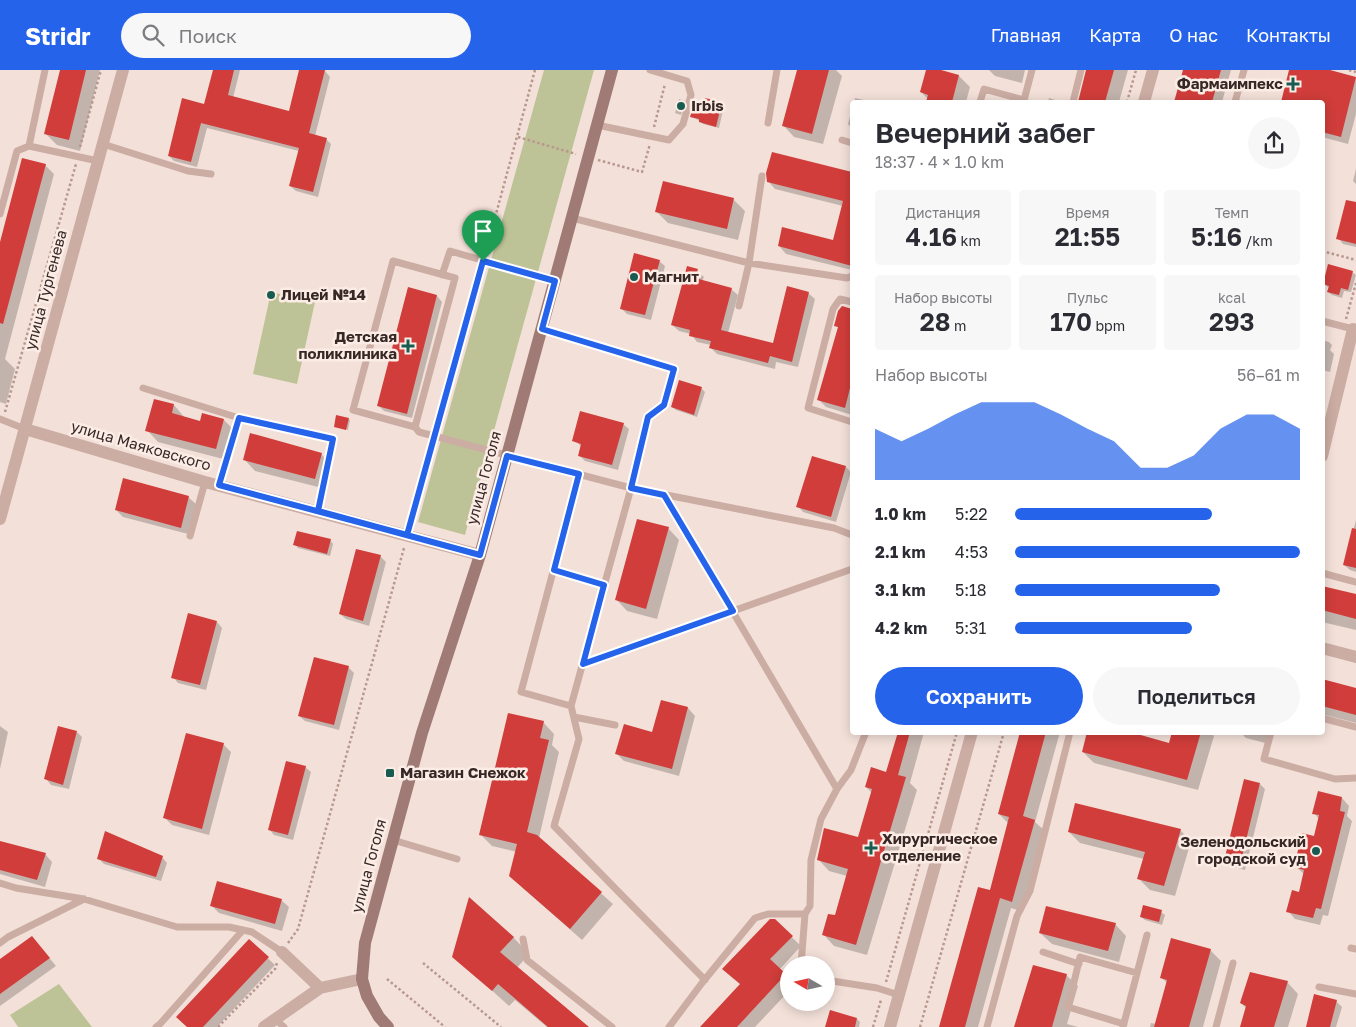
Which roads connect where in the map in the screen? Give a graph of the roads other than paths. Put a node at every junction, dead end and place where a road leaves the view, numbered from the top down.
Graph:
1 (45, 70) edge
2 (123, 70) edge
3 (612, 70) edge
4 (650, 70) edge
5 (777, 70) edge
6 (1032, 70) edge
7 (1081, 70) edge
8 (1153, 70) edge
9 (1244, 70) edge
10 (981, 100) edge
11 (1021, 100) edge
12 (1024, 100) edge
13 (1074, 100) edge
14 (1145, 100) edge
15 (1236, 100) edge
16 (768, 122) dead end
17 (597, 125) junction
18 (842, 140) dead end
19 (850, 142) edge
20 (102, 144) junction
21 (29, 146) junction
22 (98, 160) junction
23 (211, 174) dead end
24 (762, 176) dead end
25 (0, 214) edge
26 (572, 218) junction
27 (749, 263) junction
28 (442, 275) junction
29 (850, 277) edge
30 (555, 281) junction
31 (850, 302) edge
32 (739, 306) dead end
33 (1325, 322) edge
34 (542, 329) junction
35 (1355, 330) edge
36 (142, 388) dead end
37 (239, 418) junction
38 (1, 420) edge
39 (850, 421) edge
40 (415, 427) junction
41 (25, 429) junction
42 (1325, 445) edge
43 (507, 456) junction
44 (579, 474) junction
45 (205, 482) junction
46 (219, 485) junction
47 (631, 488) junction
48 (664, 495) junction
49 (318, 511) junction
50 (0, 518) edge
51 (850, 534) edge
52 (190, 536) dead end
53 (480, 555) junction
54 (554, 570) junction
55 (850, 570) edge
56 (1325, 575) edge
57 (1356, 582) edge
58 (604, 585) junction
59 (733, 611) junction
60 (1325, 649) edge
61 (1356, 657) edge
62 (583, 664) junction
63 (571, 706) junction
64 (574, 716) junction
65 (1325, 719) edge
66 (614, 725) dead end
67 (1356, 727) edge
68 (865, 735) edge
69 (971, 735) edge
70 (1069, 735) edge
71 (1270, 735) edge
72 (1356, 778) edge
73 (837, 789) junction
74 (393, 840) junction
75 (456, 859) dead end
76 (0, 883) edge
77 (0, 888) edge
78 (16, 888) junction
79 (84, 899) junction
80 (806, 914) junction
81 (243, 930) junction
82 (1147, 936) dead end
83 (523, 939) dead end
84 (0, 943) edge
85 (282, 952) joint
86 (1043, 952) dead end
87 (801, 956) edge
88 (1233, 963) dead end
89 (1078, 964) junction
90 (1138, 973) junction
91 (362, 979) junction
92 (705, 980) junction
93 (835, 982) edge
94 (1319, 987) dead end
95 (320, 988) junction
96 (1356, 994) edge
97 (899, 995) junction
98 (280, 1023) edge
99 (160, 1026) edge
100 (1124, 1026) edge
101 (264, 1027) edge
102 (388, 1027) edge
103 (612, 1027) edge
104 (669, 1027) edge
105 (890, 1027) edge
106 (988, 1027) edge
107 (1216, 1027) edge

1 - 21 lane
2 - 20 street, улица Тургенева
3 - 17 main road, улица Гоголя
4 - 17 lane
5 - 16 lane
6 - 12 lane
7 - 13 lane
8 - 14 street
9 - 15 lane
10 - 11 lane
17 - 26 main road, улица Гоголя
18 - 19 lane
20 - 22 street, улица Тургенева
20 - 23 lane
21 - 22 lane
21 - 25 lane
22 - 41 street, улица Тургенева
24 - 27 lane
26 - 27 lane
26 - 30 main road, улица Гоголя
27 - 29 lane
27 - 32 lane
28 - 30 lane
28 - 40 lane
28 - 40 lane
30 - 34 main road, улица Гоголя
31 - 39 lane
33 - 35 lane
34 - 43 main road, улица Гоголя
34 - 47 lane
35 - 42 street
36 - 37 lane
37 - 46 lane
37 - 49 lane
38 - 41 lane
40 - 43 lane
41 - 45 street, улица Маяковского
41 - 50 street, улица Тургенева
43 - 44 lane
43 - 53 main road, улица Гоголя
44 - 47 lane
44 - 54 lane
45 - 46 street, улица Маяковского
45 - 52 lane
46 - 49 street, улица Маяковского
47 - 48 lane
47 - 58 lane
48 - 51 lane
48 - 59 lane
49 - 53 street, улица Маяковского
53 - 74 main road, улица Гоголя
54 - 58 lane
54 - 63 lane
55 - 59 lane
56 - 57 lane
58 - 62 lane
59 - 62 lane
59 - 73 lane
60 - 61 street
62 - 63 lane
63 - 64 lane
64 - 66 lane
64 - 92 lane
65 - 67 lane
68 - 73 lane
69 - 97 street
70 - 106 lane
71 - 72 lane
73 - 80 lane
74 - 75 lane
74 - 91 main road, улица Гоголя
76 - 78 lane
77 - 78 lane
78 - 79 lane
79 - 81 lane
79 - 84 lane
80 - 87 lane
80 - 92 lane
81 - 85 lane
81 - 99 lane
82 - 90 lane
83 - 103 lane
85 - 95 street
86 - 89 lane
88 - 107 lane
89 - 90 lane
89 - 100 lane
90 - 100 lane
91 - 95 street
91 - 102 main road
92 - 104 lane
93 - 97 lane
94 - 96 lane
95 - 98 street
97 - 105 street
98 - 101 street

